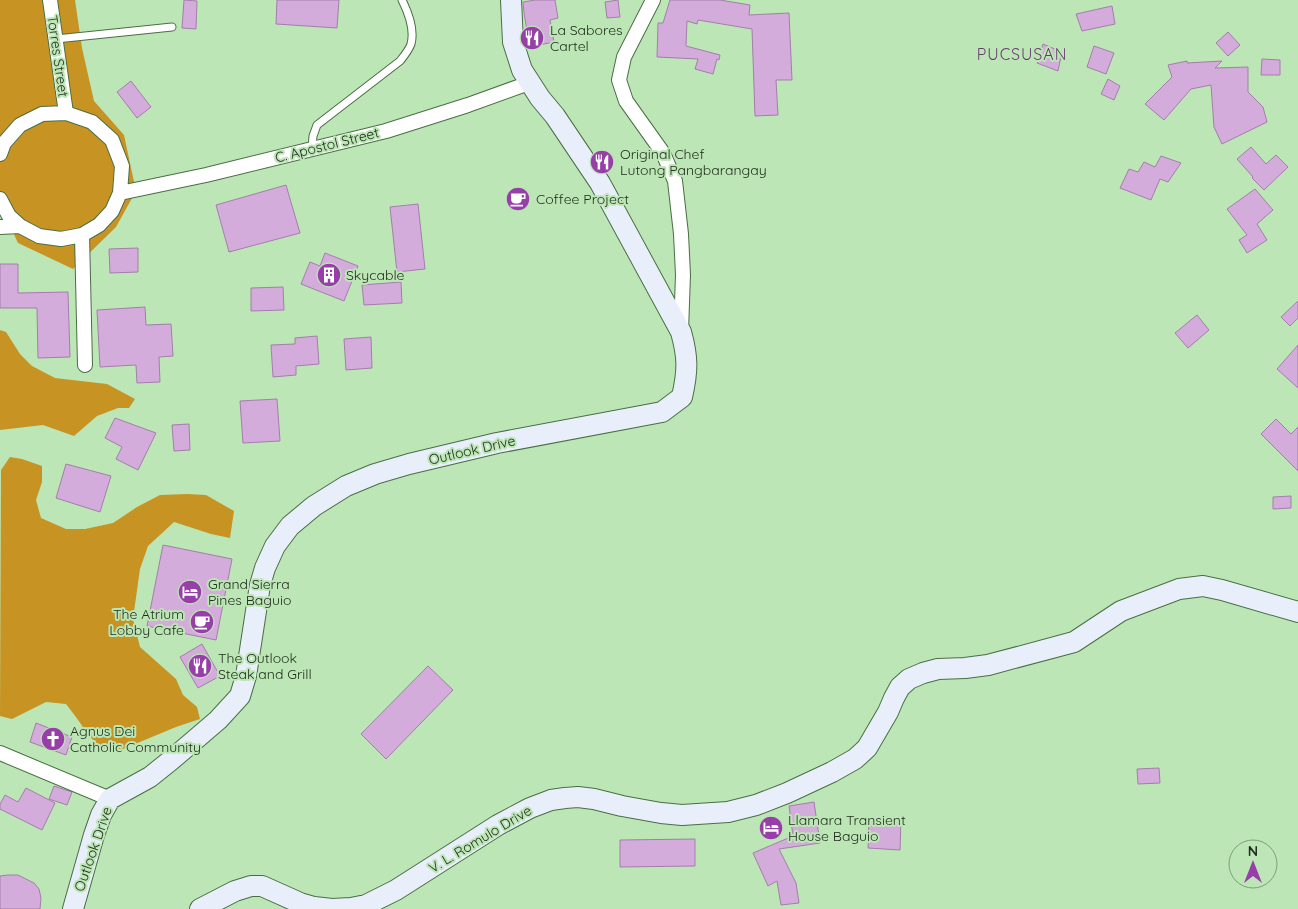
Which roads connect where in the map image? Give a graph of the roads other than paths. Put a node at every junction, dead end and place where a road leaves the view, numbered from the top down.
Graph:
1 (50, 0) edge
2 (402, 0) edge
3 (511, 0) edge
4 (653, 0) edge
5 (172, 27) dead end
6 (56, 39) junction
7 (529, 83) junction
8 (66, 113) junction
9 (312, 149) junction
10 (0, 154) edge
11 (120, 193) junction
12 (0, 199) edge
13 (20, 226) junction
14 (0, 227) edge
15 (82, 235) junction
16 (681, 332) junction
17 (85, 365) dead end
18 (1298, 612) edge
19 (0, 753) edge
20 (110, 799) junction
21 (73, 909) edge
22 (200, 909) edge

1 - 6 street, Torres Street
2 - 9 lane
3 - 7 street, Outlook Drive
4 - 16 street
5 - 6 lane
6 - 8 street, Torres Street
7 - 9 street, C. Apostol Street
7 - 16 street, Outlook Drive
8 - 10 street
8 - 11 street
9 - 11 street, C. Apostol Street
11 - 15 street
12 - 13 street
13 - 14 street
13 - 15 street
15 - 17 street
16 - 20 street, Outlook Drive
18 - 22 street, V. L. Romulo Drive
19 - 20 street
20 - 21 street, Outlook Drive

